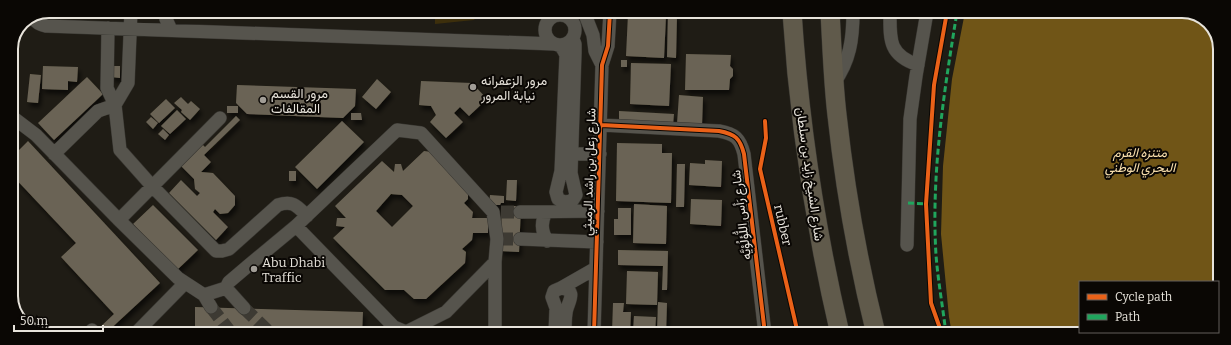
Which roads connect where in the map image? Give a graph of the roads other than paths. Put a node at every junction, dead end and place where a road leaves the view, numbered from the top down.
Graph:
1 (131, 18) edge
2 (166, 18) edge
3 (551, 18) edge
4 (570, 18) edge
5 (586, 18) edge
6 (610, 18) edge
7 (792, 18) edge
8 (830, 18) edge
9 (853, 18) edge
10 (890, 18) edge
11 (926, 18) edge
12 (35, 21) edge
13 (108, 28) junction
14 (130, 29) junction
15 (171, 30) junction
16 (573, 39) junction
17 (557, 44) junction
18 (602, 65) junction
19 (918, 65) junction
20 (834, 83) junction
21 (115, 105) junction
22 (220, 118) dead end
23 (18, 121) edge
24 (600, 125) junction
25 (54, 154) junction
26 (572, 154) junction
27 (600, 154) junction
28 (152, 186) junction
29 (598, 211) junction
30 (520, 212) tunnel mouth
31 (546, 212) junction
32 (307, 216) junction
33 (118, 220) junction
34 (296, 226) junction
35 (520, 239) tunnel mouth
36 (547, 241) junction
37 (597, 242) junction
38 (907, 245) dead end
39 (495, 262) junction
40 (596, 268) junction
41 (185, 283) junction
42 (226, 288) junction
43 (561, 288) junction
44 (204, 295) junction
45 (211, 308) tunnel mouth
46 (244, 308) tunnel mouth
47 (142, 327) edge
48 (390, 327) edge
49 (416, 327) edge
50 (495, 327) edge
51 (555, 327) edge
52 (565, 327) edge
53 (594, 327) edge
54 (764, 327) edge
55 (839, 327) edge
56 (874, 327) edge

1 - 14 street
2 - 15 street
3 - 17 street
4 - 16 street
5 - 18 street, شارع زعل بن راشد الرميثي
6 - 18 street, شارع زعل بن راشد الرميثي
7 - 55 highway, شارع الشيخ زايد بن سلطان
8 - 20 highway
9 - 20 street
10 - 19 street
11 - 19 street
12 - 13 street
13 - 14 street
13 - 21 street
14 - 15 street
14 - 21 street
15 - 17 street
16 - 17 street
16 - 26 street
17 - 26 street
18 - 24 street, شارع زعل بن راشد الرميثي
19 - 38 street
20 - 56 highway
21 - 25 street
21 - 28 street
22 - 28 street
23 - 25 street
24 - 27 street, شارع زعل بن راشد الرميثي
24 - 54 street, شارع رَأس اللُّؤلُؤيَّه
25 - 33 street
26 - 27 street
27 - 29 street, شارع زعل بن راشد الرميثي
28 - 32 street
28 - 33 street
29 - 31 street
29 - 37 street, شارع زعل بن راشد الرميثي
30 - 31 street
31 - 36 street
32 - 34 street
32 - 39 street
33 - 41 street
34 - 42 street
34 - 48 street
35 - 36 street
36 - 37 street
37 - 40 street, شارع زعل بن راشد الرميثي
39 - 49 street
39 - 50 street
40 - 43 street
40 - 53 street, شارع زعل بن راشد الرميثي
41 - 44 street
41 - 47 street
42 - 44 street
42 - 46 street
43 - 51 street
43 - 52 street
44 - 45 street

